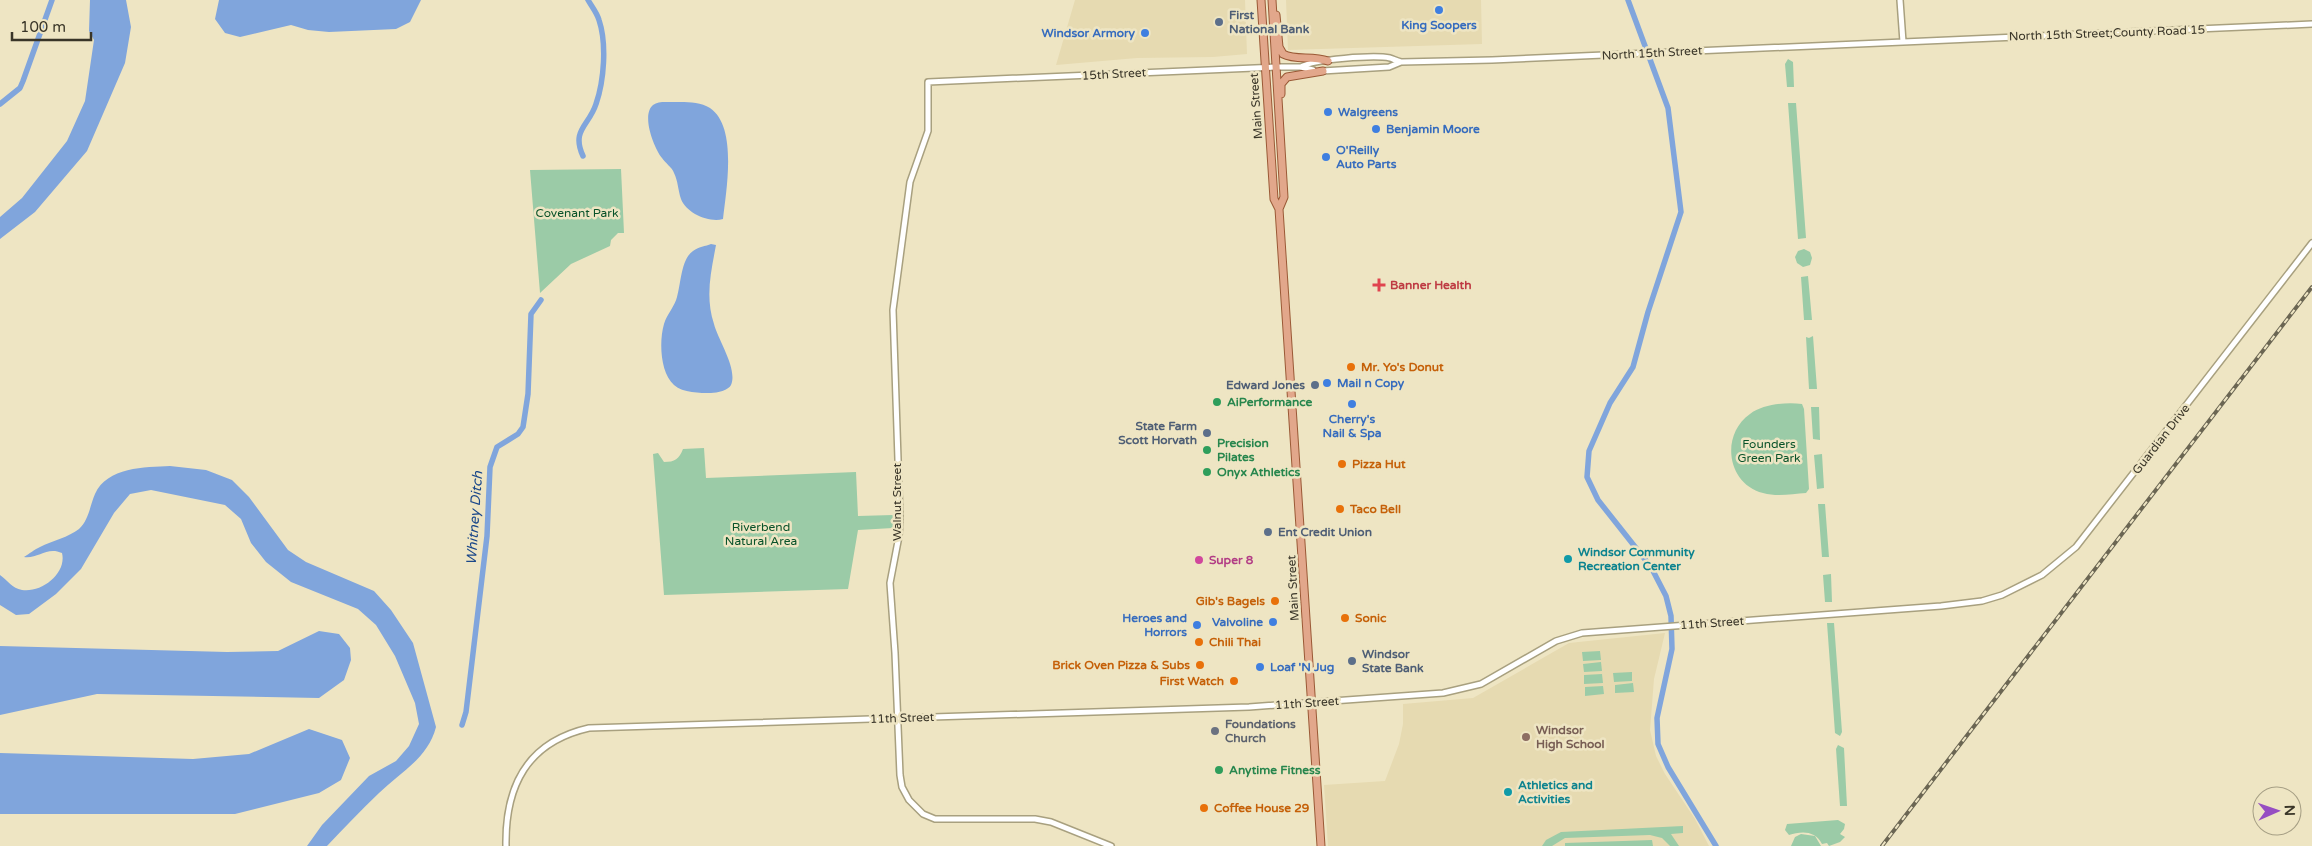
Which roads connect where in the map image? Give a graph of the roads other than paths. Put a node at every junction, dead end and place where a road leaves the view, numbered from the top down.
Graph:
1 (1261, 0) edge
2 (1272, 0) edge
3 (1900, 0) edge
4 (2312, 24) edge
5 (1903, 42) junction
6 (1367, 59) joint
7 (1328, 60) junction
8 (1401, 62) junction
9 (1275, 67) junction
10 (1301, 67) junction
11 (1264, 68) junction
12 (1366, 68) joint
13 (1323, 71) junction
14 (928, 82) joint
15 (1280, 137) junction
16 (1280, 209) junction
17 (2312, 243) edge
18 (1982, 601) joint
19 (1311, 704) junction
20 (898, 718) junction
21 (506, 846) edge
22 (1111, 846) edge
23 (1322, 846) edge

1 - 11 main road, Main Street
2 - 7 main road
2 - 9 main road, Main Street
3 - 5 street
4 - 5 street, North 15th Street;County Road 15
5 - 8 street, North 15th Street
6 - 7 street, 15th Street
6 - 8 street, North 15th Street
7 - 10 street, 15th Street
8 - 12 street, North 15th Street
9 - 10 street, 15th Street
9 - 11 street, 15th Street
9 - 15 main road, Main Street
10 - 13 street, 15th Street
11 - 14 street, 15th Street
11 - 16 main road, Main Street
12 - 13 street, 15th Street
13 - 15 main road
14 - 20 street, Walnut Street
15 - 16 main road, Main Street
16 - 19 main road, Main Street
17 - 18 street, Guardian Drive
18 - 19 street, 11th Street
19 - 20 street, 11th Street
19 - 23 main road, Main Street
20 - 21 street, 11th Street
20 - 22 street, Walnut Street

